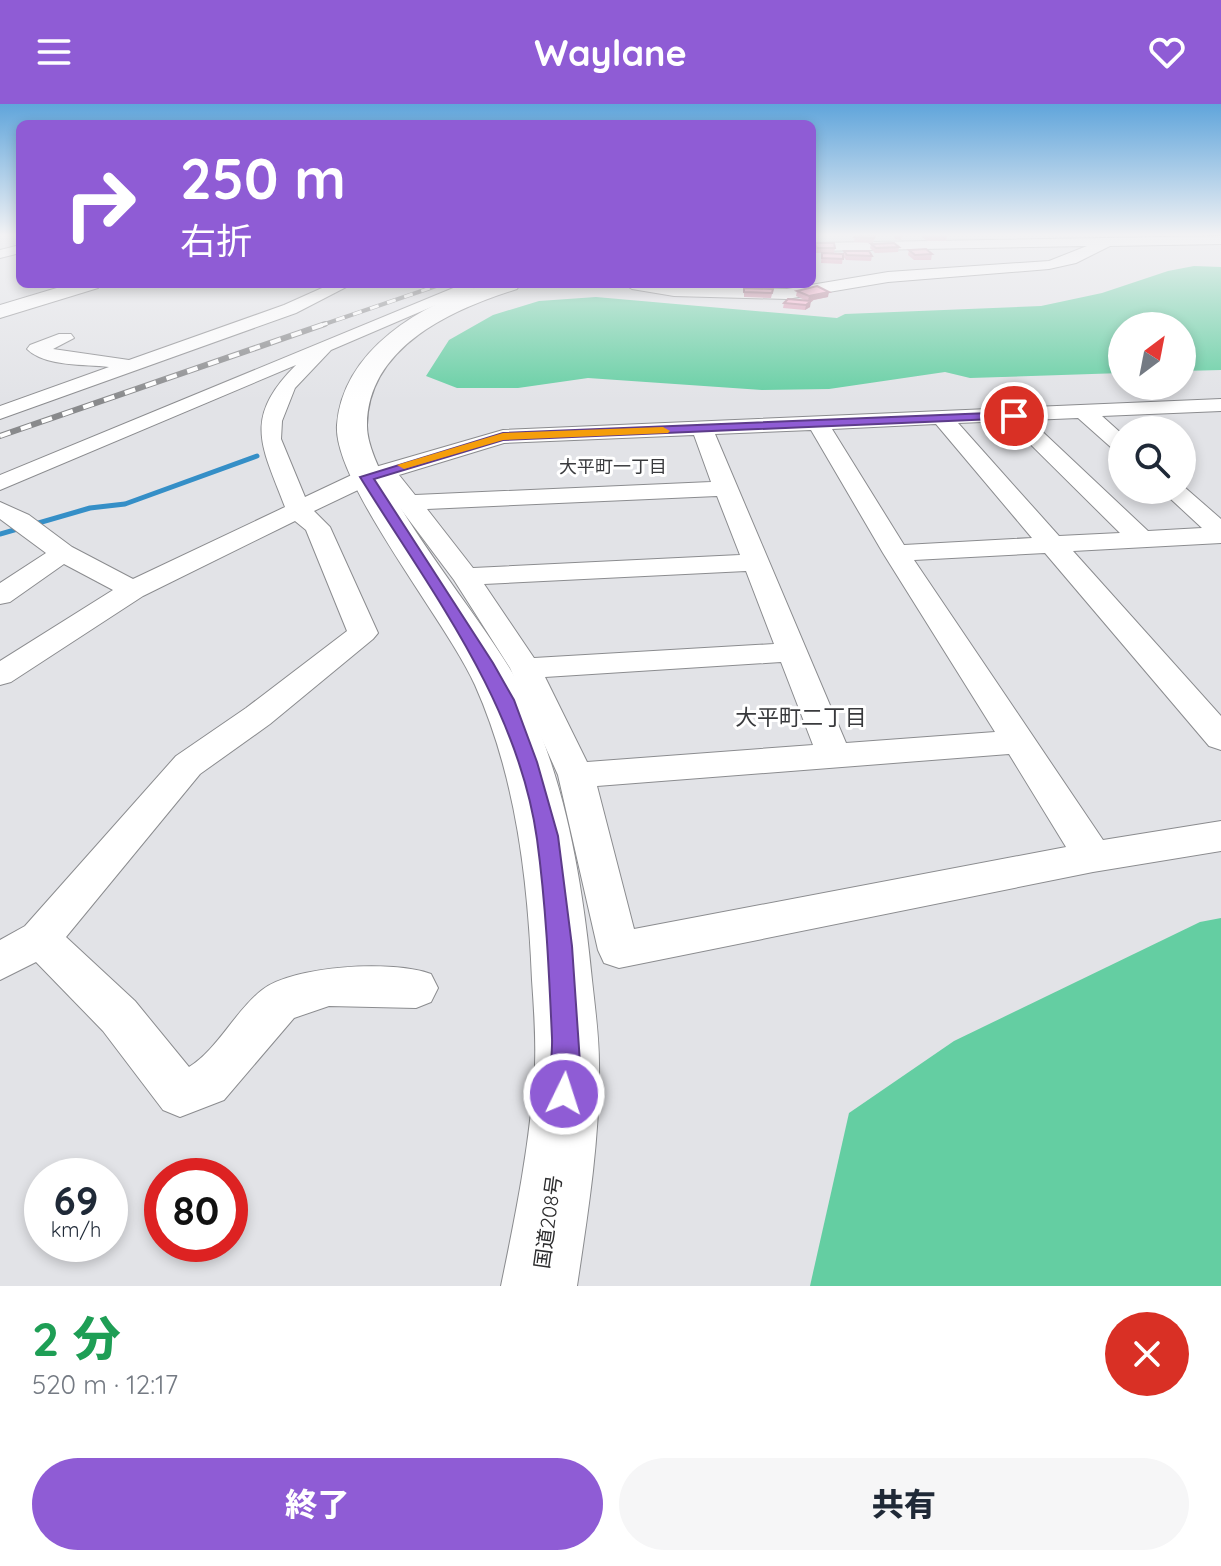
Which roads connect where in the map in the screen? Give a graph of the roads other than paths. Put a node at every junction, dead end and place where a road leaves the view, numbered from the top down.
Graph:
1 (71, 290) edge
2 (331, 290) edge
3 (462, 290) edge
4 (495, 290) edge
5 (669, 290) edge
6 (810, 290) edge
7 (0, 312) edge
8 (65, 338) dead end
9 (327, 344) junction
10 (130, 367) junction
11 (1221, 405) edge
12 (1084, 412) junction
13 (0, 413) edge
14 (1014, 416) junction
15 (943, 419) junction
16 (819, 425) junction
17 (702, 429) junction
18 (1108, 433) edge
19 (375, 474) junction
20 (0, 483) edge
21 (726, 488) junction
22 (409, 503) junction
23 (1189, 504) edge
24 (0, 509) edge
25 (299, 511) junction
26 (34, 531) junction
27 (1221, 533) edge
28 (0, 539) edge
29 (1142, 540) junction
30 (1052, 546) junction
31 (63, 553) junction
32 (896, 553) junction
33 (757, 562) junction
34 (466, 577) junction
35 (133, 590) junction
36 (0, 596) edge
37 (792, 652) junction
38 (525, 668) junction
39 (0, 675) edge
40 (1221, 738) edge
41 (1017, 742) junction
42 (834, 756) junction
43 (576, 775) junction
44 (1221, 836) edge
45 (1093, 857) junction
46 (40, 939) junction
47 (0, 961) edge
48 (416, 988) dead end
49 (539, 1286) edge

1 - 7 main road
2 - 10 street
3 - 9 street
4 - 19 highway, 国道208号
5 - 6 street
8 - 10 street
9 - 20 street
9 - 25 street
10 - 13 street
11 - 12 street
12 - 14 street
12 - 18 street
14 - 15 street
14 - 29 street
15 - 16 street
15 - 30 street
16 - 17 street
16 - 32 street
17 - 19 street
17 - 21 street
19 - 22 street
19 - 25 street
19 - 49 highway, 国道208号
21 - 22 street
21 - 33 street
22 - 34 street
23 - 27 street
24 - 26 street
25 - 35 street
25 - 46 street
26 - 28 street
26 - 31 street
27 - 29 street
29 - 30 street
30 - 32 street
30 - 40 street
31 - 35 street
31 - 36 street
32 - 41 street
33 - 34 street
33 - 37 street
34 - 38 street
35 - 39 street
37 - 38 street
37 - 42 street
38 - 43 street
41 - 42 street
41 - 45 street
42 - 43 street
43 - 45 street
44 - 45 street
46 - 47 street
46 - 48 street

